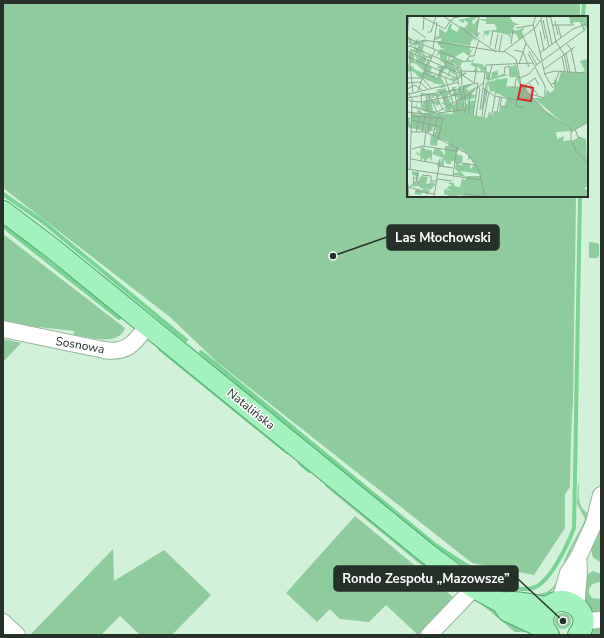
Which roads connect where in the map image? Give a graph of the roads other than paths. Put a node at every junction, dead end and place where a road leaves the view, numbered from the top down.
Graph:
1 (3, 211) edge
2 (148, 325) junction
3 (3, 330) edge
4 (601, 495) edge
5 (578, 558) junction
6 (474, 588) junction
7 (502, 603) junction
8 (553, 605) junction
9 (3, 622) edge
10 (583, 625) edge
11 (547, 632) edge
12 (17, 635) edge
13 (429, 635) edge

1 - 2 main road, Natalińska
2 - 3 street, Sosnowa
2 - 6 main road, Natalińska
4 - 5 street
5 - 8 street
5 - 10 street
6 - 7 main road, Natalińska
6 - 13 street
7 - 8 main road, Natalińska
7 - 11 main road, Natalińska
8 - 10 main road, Natalińska
8 - 11 main road
9 - 12 street

